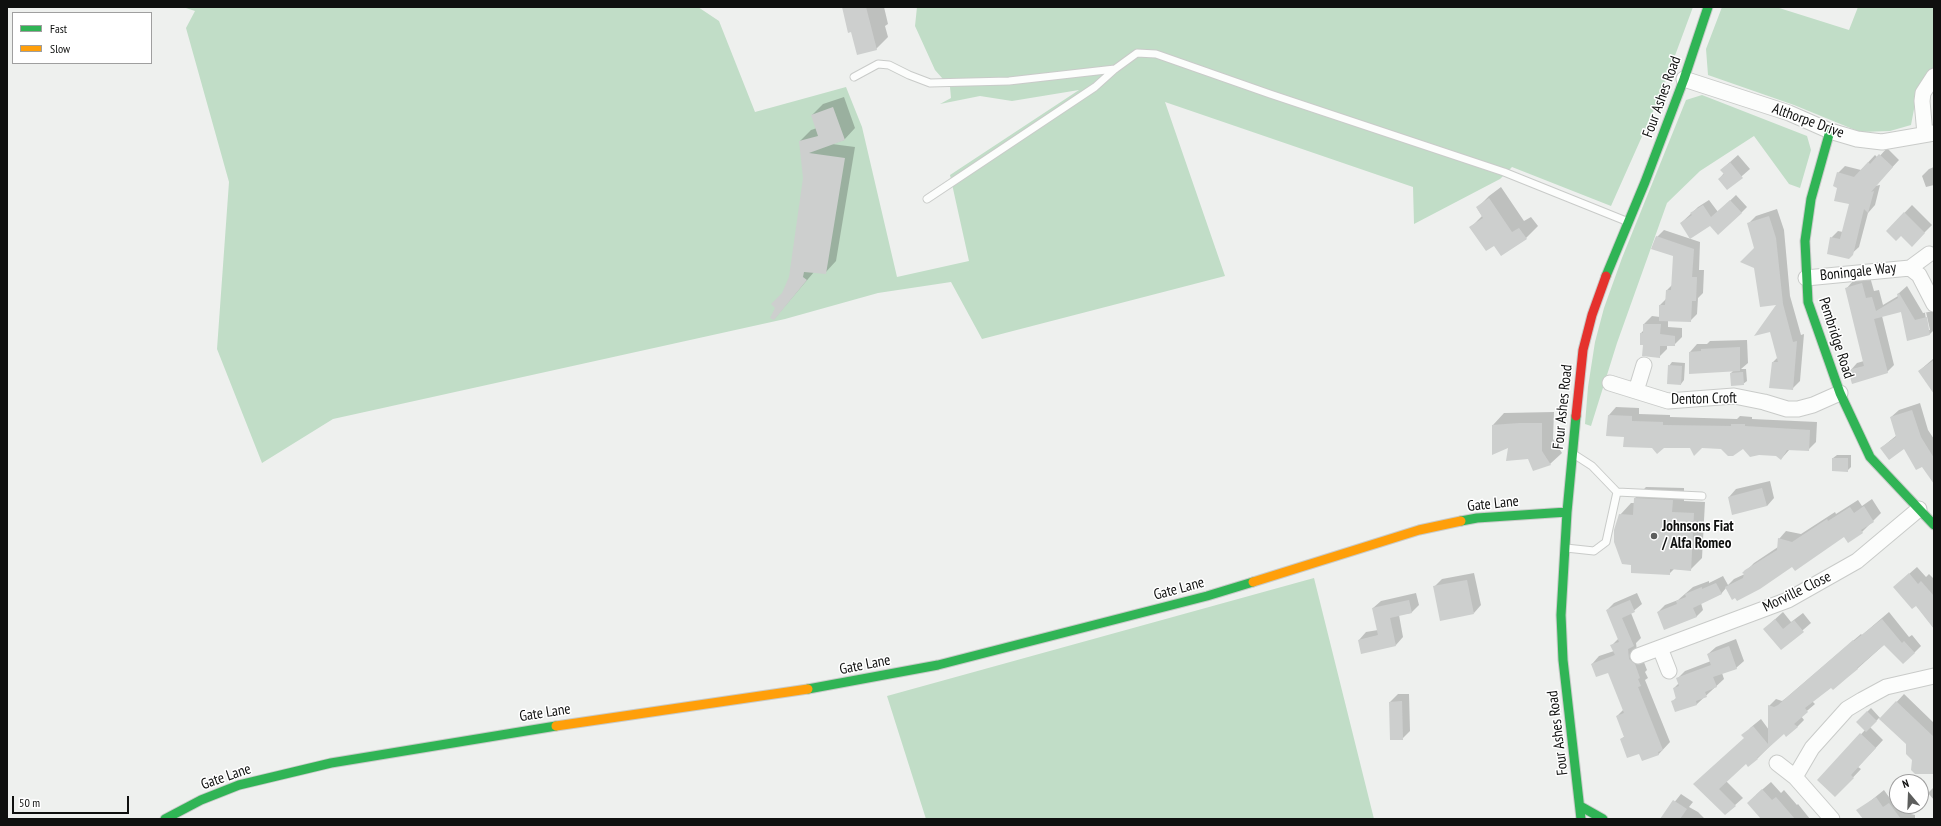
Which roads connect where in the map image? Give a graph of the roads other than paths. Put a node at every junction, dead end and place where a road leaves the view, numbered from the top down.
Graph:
1 (1708, 7) edge
2 (1115, 69) junction
3 (1934, 76) edge
4 (854, 77) dead end
5 (1684, 78) junction
6 (1830, 131) junction
7 (1930, 134) edge
8 (927, 199) dead end
9 (1628, 222) junction
10 (1929, 254) dead end
11 (1910, 268) junction
12 (1806, 278) junction
13 (1934, 304) edge
14 (1644, 365) dead end
15 (1610, 383) dead end
16 (1636, 391) junction
17 (1840, 393) junction
18 (1572, 453) junction
19 (1617, 492) junction
20 (1702, 496) dead end
21 (1919, 509) junction
22 (1566, 512) junction
23 (1934, 525) edge
24 (1564, 548) junction
25 (1660, 648) junction
26 (1638, 656) dead end
27 (1669, 671) dead end
28 (1933, 680) edge
29 (1777, 763) dead end
30 (1795, 777) junction
31 (1580, 806) junction
32 (165, 819) edge
33 (1581, 819) edge
34 (1603, 819) edge
35 (1832, 819) edge

1 - 5 street, Four Ashes Road
2 - 4 lane
2 - 8 lane
2 - 9 lane
3 - 7 street
5 - 6 street, Althorpe Drive
5 - 9 street, Four Ashes Road
6 - 7 street, Althorpe Drive
6 - 12 street, Pembridge Road
9 - 18 street, Four Ashes Road
10 - 11 street, Boningale Way
11 - 12 street, Boningale Way
11 - 13 street, Boningale Way
12 - 17 street, Pembridge Road
14 - 16 street
15 - 16 street, Denton Croft
16 - 17 street, Denton Croft
17 - 21 street, Pembridge Road
18 - 19 lane
18 - 22 street, Four Ashes Road
19 - 20 lane
19 - 24 lane
21 - 23 street, Pembridge Road
21 - 25 street, Morville Close
22 - 24 street, Four Ashes Road
22 - 32 street, Gate Lane
24 - 31 street, Four Ashes Road
25 - 26 street, Morville Close
25 - 27 street
28 - 30 street
29 - 30 street
30 - 35 street
31 - 33 street, Four Ashes Road
31 - 34 street

